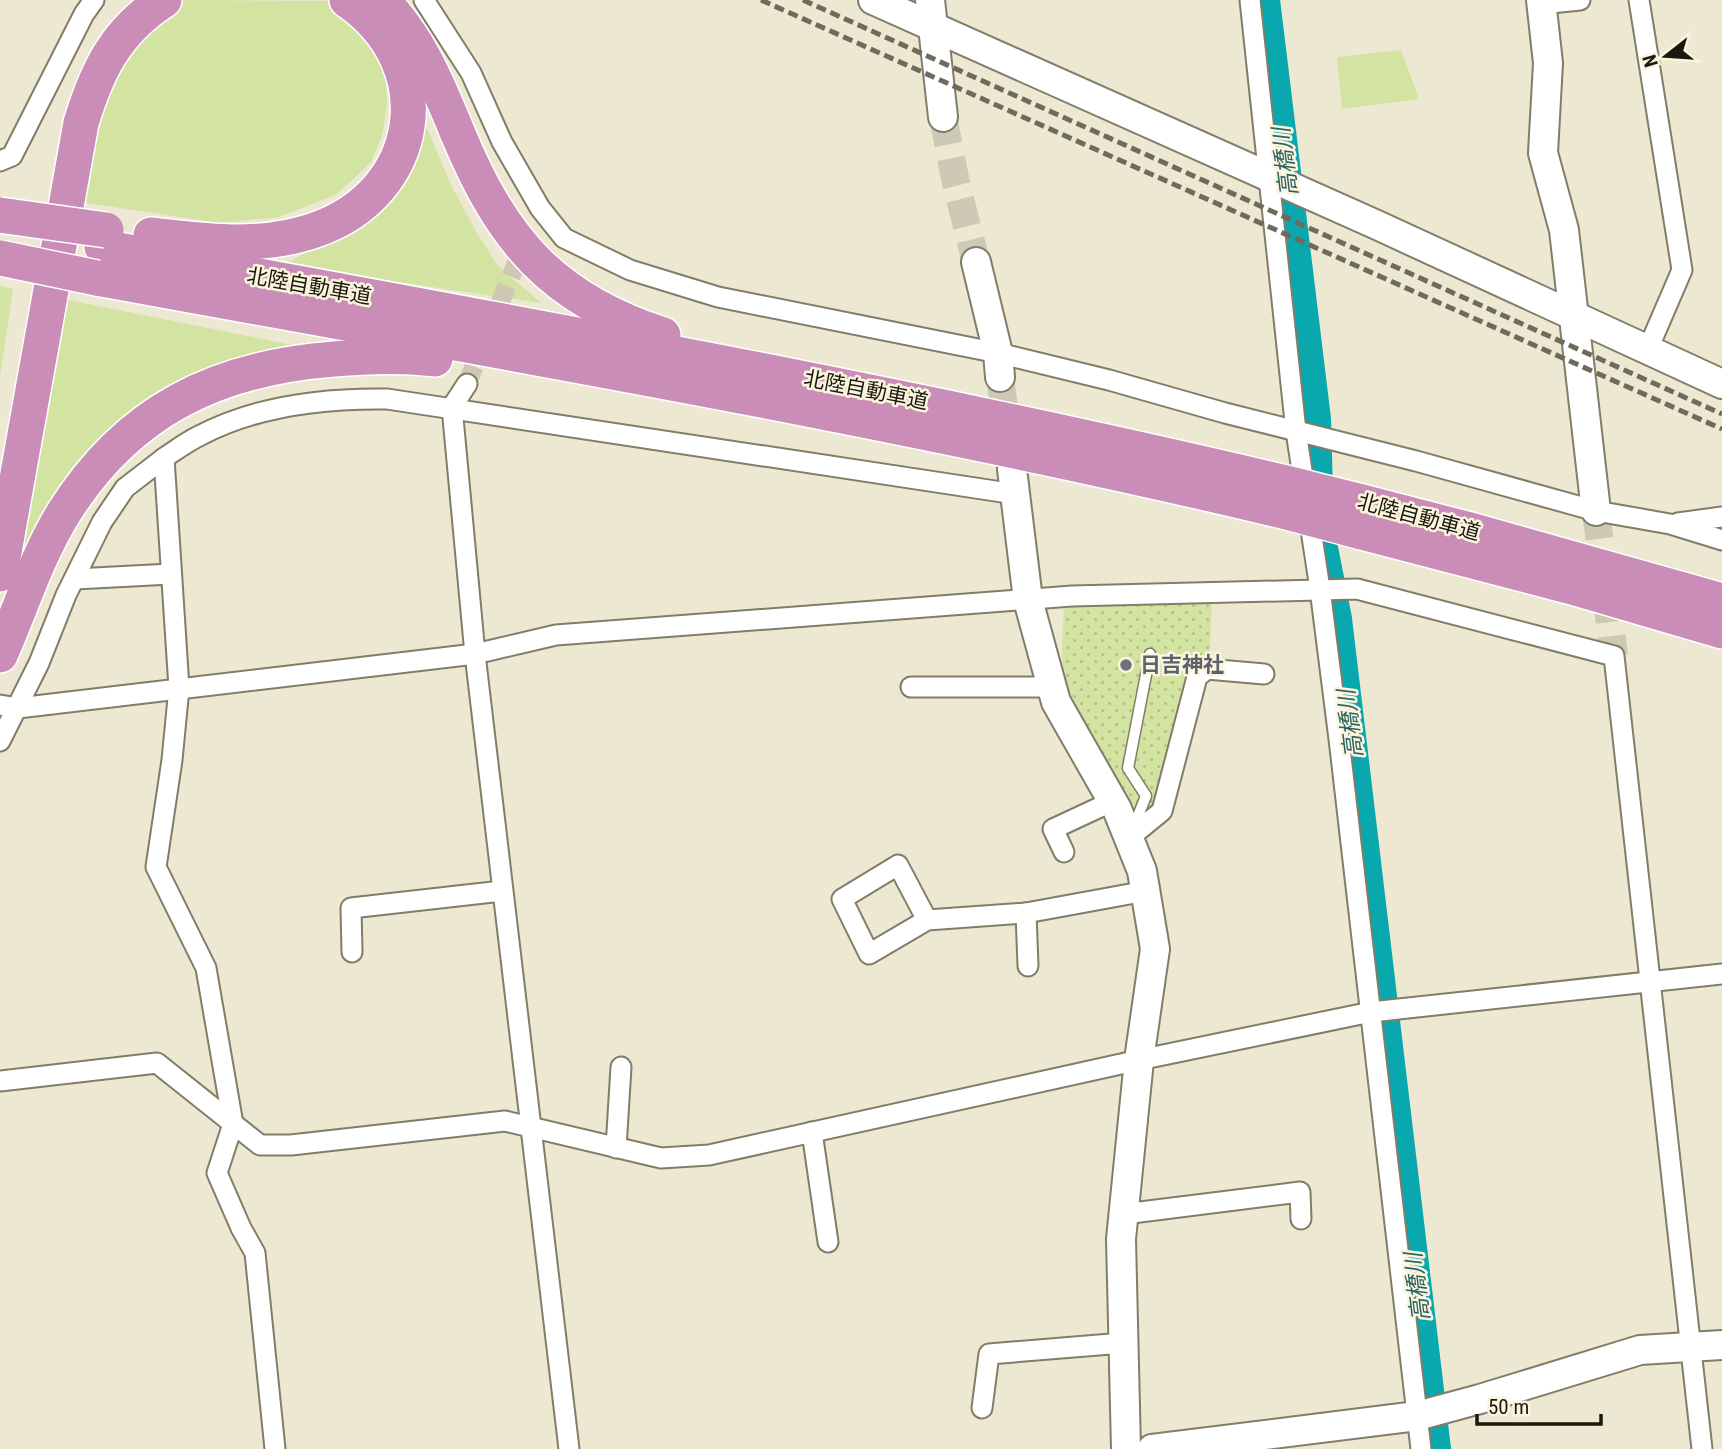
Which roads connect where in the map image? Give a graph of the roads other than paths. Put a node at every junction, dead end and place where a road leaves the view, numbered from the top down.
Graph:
1 (94, 0) edge
2 (129, 0) edge
3 (164, 0) edge
4 (346, 0) edge
5 (382, 0) edge
6 (424, 0) edge
7 (873, 0) edge
8 (1250, 0) edge
9 (1580, 0) edge
10 (1639, 0) edge
11 (1541, 2) edge
12 (931, 13) edge
13 (943, 117) tunnel mouth
14 (0, 161) edge
15 (1270, 176) junction
16 (540, 208) junction
17 (0, 215) edge
18 (0, 227) edge
19 (529, 233) tunnel mouth
20 (101, 251) junction
21 (0, 258) edge
22 (976, 262) tunnel mouth
23 (1574, 315) junction
24 (1648, 349) junction
25 (999, 365) junction
26 (467, 384) tunnel mouth
27 (1722, 384) edge
28 (452, 407) junction
29 (810, 410) junction
30 (1296, 431) junction
31 (1069, 432) junction
32 (164, 458) junction
33 (0, 464) edge
34 (1013, 481) joint
35 (1287, 497) junction
36 (1596, 511) junction
37 (1358, 516) junction
38 (1722, 517) edge
39 (1670, 524) junction
40 (1722, 540) edge
41 (0, 573) edge
42 (171, 574) junction
43 (75, 579) junction
44 (1320, 589) junction
45 (1028, 600) junction
46 (1722, 601) edge
47 (1722, 631) edge
48 (475, 654) junction
49 (1150, 654) dead end
50 (0, 655) edge
51 (1264, 674) dead end
52 (911, 687) dead end
53 (1052, 687) junction
54 (178, 688) junction
55 (9, 707) edge
56 (0, 741) edge
57 (1113, 801) junction
58 (1129, 838) junction
59 (1064, 852) dead end
60 (502, 891) junction
61 (1146, 891) junction
62 (1026, 914) junction
63 (927, 920) junction
64 (352, 952) dead end
65 (1028, 966) dead end
66 (1722, 974) edge
67 (1651, 982) junction
68 (1371, 1013) junction
69 (1139, 1060) junction
70 (621, 1067) dead end
71 (0, 1082) edge
72 (233, 1124) junction
73 (530, 1126) junction
74 (812, 1132) junction
75 (616, 1148) junction
76 (1124, 1214) junction
77 (1301, 1219) dead end
78 (828, 1242) dead end
79 (1124, 1343) junction
80 (1722, 1345) edge
81 (1690, 1346) junction
82 (982, 1408) dead end
83 (1417, 1416) junction
84 (275, 1449) edge
85 (569, 1449) edge
86 (1126, 1449) edge
87 (1152, 1449) edge
88 (1421, 1449) edge
89 (1702, 1449) edge

1 - 14 street
2 - 33 highway
3 - 41 highway
4 - 20 highway
5 - 31 highway
6 - 16 street
7 - 12 street
8 - 15 street
9 - 11 street
10 - 24 street
11 - 23 street
12 - 13 street
12 - 15 street
15 - 23 street
15 - 30 street
16 - 19 street
16 - 25 street
17 - 20 highway, bridge
18 - 20 highway, 北陸自動車道
20 - 21 highway, 北陸自動車道, bridge
20 - 29 highway, 北陸自動車道
20 - 31 highway, 北陸自動車道
22 - 25 street
23 - 24 street
23 - 36 street
24 - 27 street
25 - 30 street
26 - 28 street
28 - 32 street
28 - 34 street
28 - 48 street
29 - 35 highway, 北陸自動車道
29 - 50 highway
30 - 36 street
30 - 44 street
31 - 35 highway, 北陸自動車道
32 - 42 street
32 - 43 street
34 - 45 street
35 - 37 highway, 北陸自動車道, bridge
36 - 39 street
37 - 46 highway, 北陸自動車道
37 - 47 highway, 北陸自動車道
38 - 39 street
39 - 40 street
42 - 43 street
42 - 54 street
43 - 55 street
44 - 45 street
44 - 67 street
44 - 68 street
45 - 48 street
45 - 53 street
48 - 54 street
48 - 60 street
49 - 58 lane
51 - 58 street
52 - 53 street
53 - 57 street
54 - 55 street
54 - 72 street
55 - 56 street
57 - 58 street
57 - 59 street
58 - 61 street
60 - 64 street
60 - 73 street
61 - 62 street
61 - 69 street
62 - 63 street
62 - 65 street
63 - 63 street
66 - 67 street
67 - 68 street
67 - 81 street
68 - 69 street
68 - 83 street
69 - 74 street
69 - 76 street
70 - 75 street
71 - 72 street
72 - 73 street
72 - 84 street
73 - 75 street
73 - 85 street
74 - 75 street
74 - 78 street
76 - 77 street
76 - 79 street
79 - 82 street
79 - 86 street
80 - 81 street
81 - 83 street
81 - 89 street
83 - 87 street
83 - 88 street

